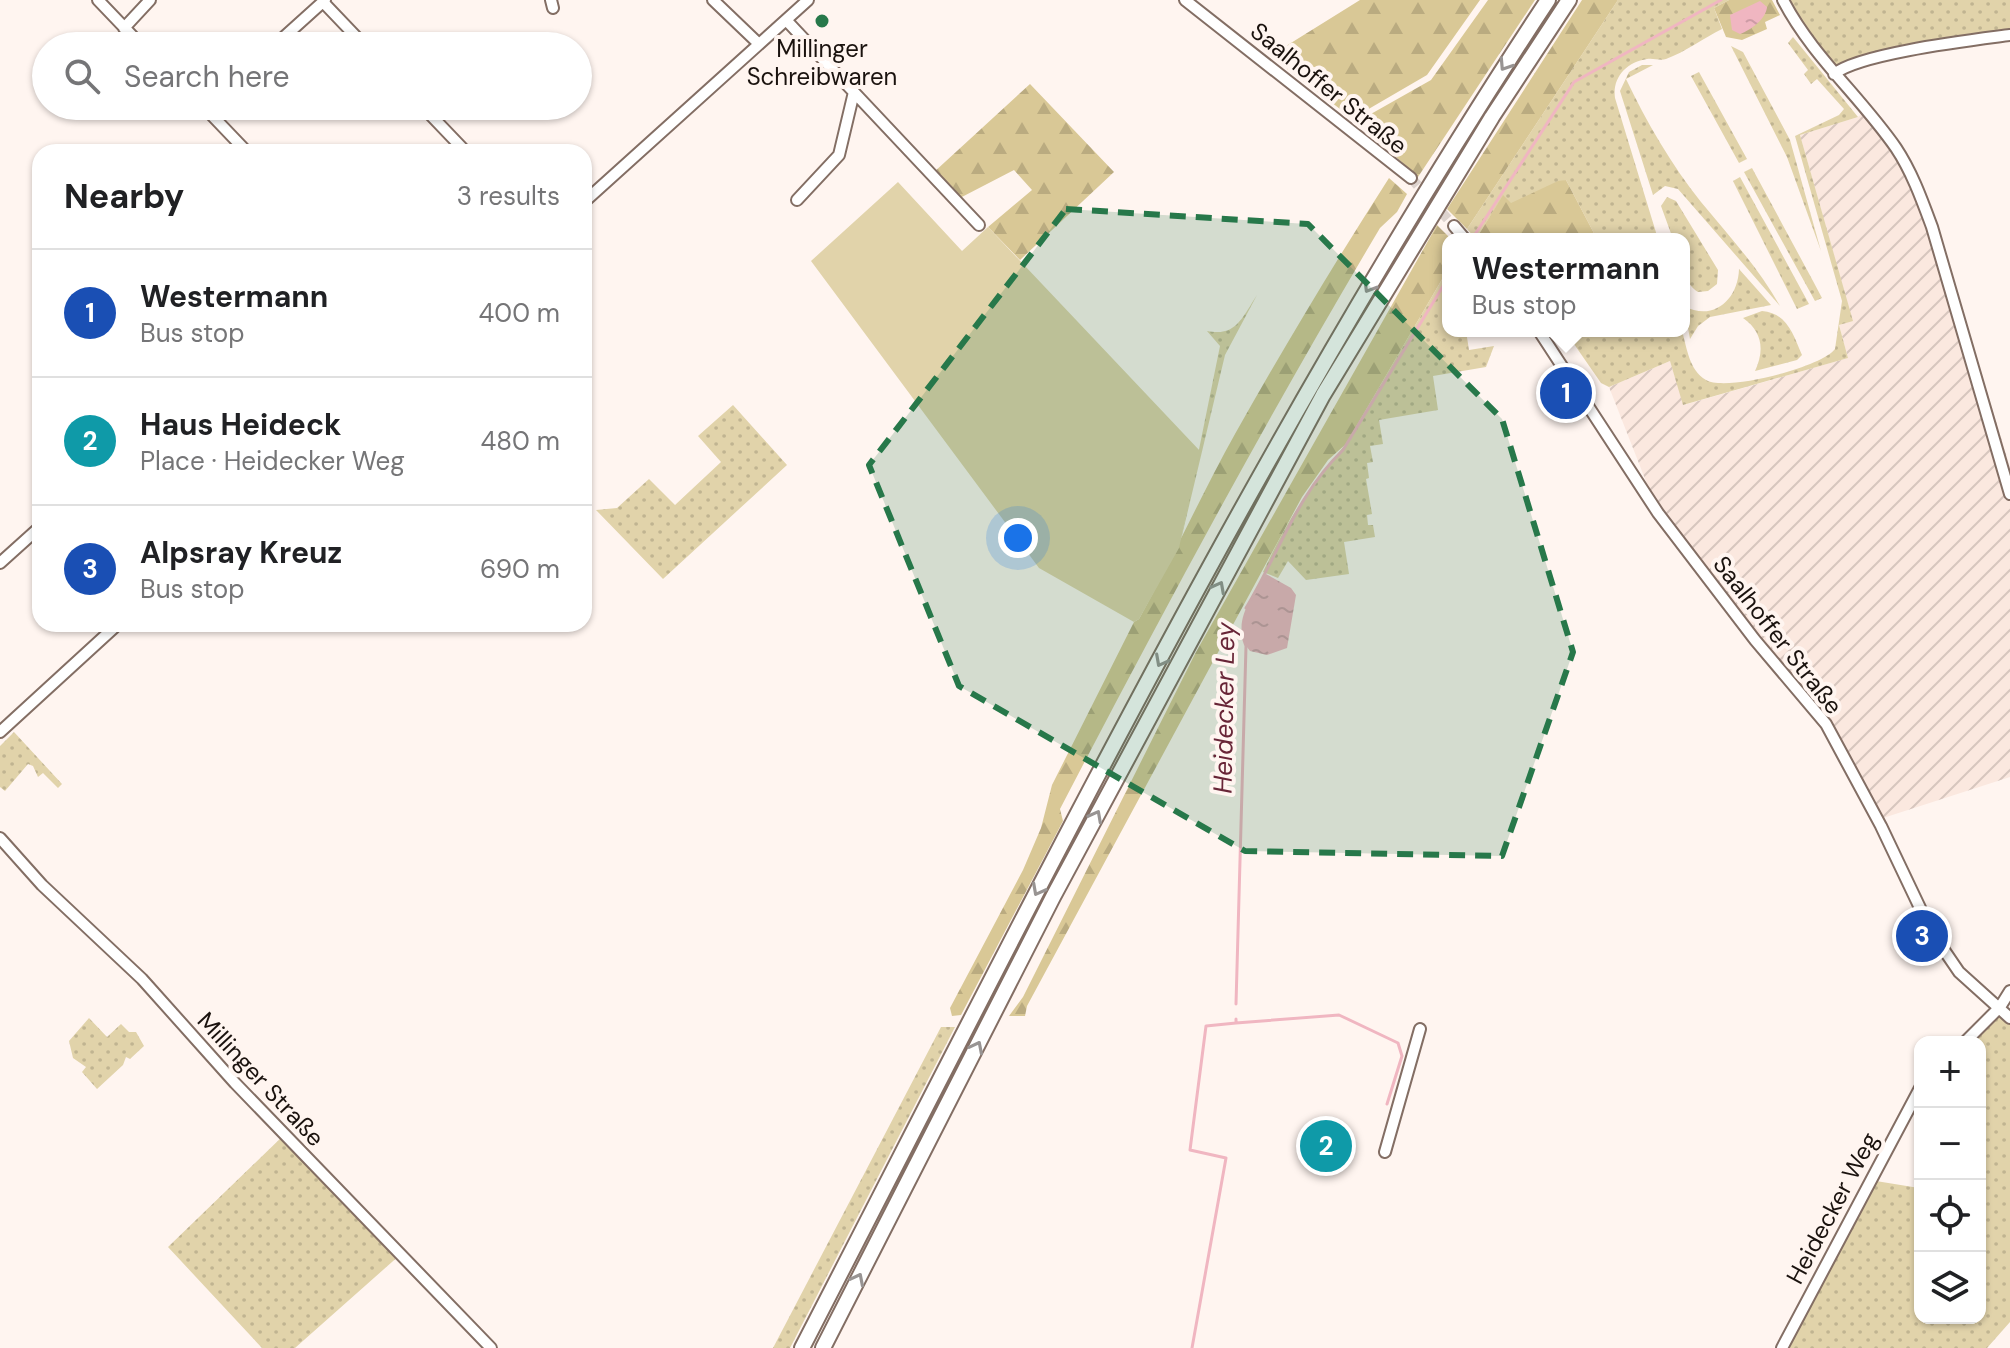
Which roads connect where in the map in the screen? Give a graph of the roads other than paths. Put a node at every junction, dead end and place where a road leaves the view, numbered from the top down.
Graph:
1 (98, 0) edge
2 (150, 0) edge
3 (713, 0) edge
4 (808, 0) edge
5 (1185, 0) edge
6 (1548, 0) edge
7 (1569, 0) edge
8 (1783, 0) edge
9 (324, 1) edge
10 (786, 20) junction
11 (124, 28) junction
12 (128, 32) edge
13 (290, 32) edge
14 (352, 32) edge
15 (2010, 35) edge
16 (759, 44) junction
17 (1834, 74) junction
18 (854, 92) junction
19 (217, 120) edge
20 (435, 120) edge
21 (240, 144) edge
22 (458, 144) edge
23 (1411, 178) tunnel mouth
24 (592, 195) edge
25 (797, 200) dead end
26 (979, 225) dead end
27 (1454, 226) tunnel mouth
28 (1460, 233) edge
29 (1543, 337) edge
30 (2010, 494) edge
31 (32, 534) edge
32 (0, 563) edge
33 (109, 632) edge
34 (0, 732) edge
35 (0, 838) edge
36 (2010, 991) edge
37 (2000, 1007) junction
38 (2010, 1018) edge
39 (1420, 1029) dead end
40 (1971, 1036) edge
41 (1914, 1099) edge
42 (1385, 1152) dead end
43 (491, 1348) edge
44 (802, 1348) edge
45 (823, 1348) edge
46 (1782, 1348) edge

1 - 11 street
2 - 11 street
3 - 16 street
4 - 10 street
5 - 23 street, Saalhoffer Straße
6 -> 44 highway
45 -> 7 highway
8 - 17 street
9 - 13 street
9 - 14 street
10 - 16 street
10 - 18 street
11 - 12 street
15 - 17 street
16 - 24 street
17 - 30 street
18 - 25 street
18 - 26 street
19 - 21 street
20 - 22 street
27 - 28 street
29 - 37 street, Saalhoffer Straße
31 - 32 street
33 - 34 street
35 - 43 street, Millinger Straße
36 - 37 street
37 - 38 street
37 - 40 street
39 - 42 street
41 - 46 street, Heidecker Weg

